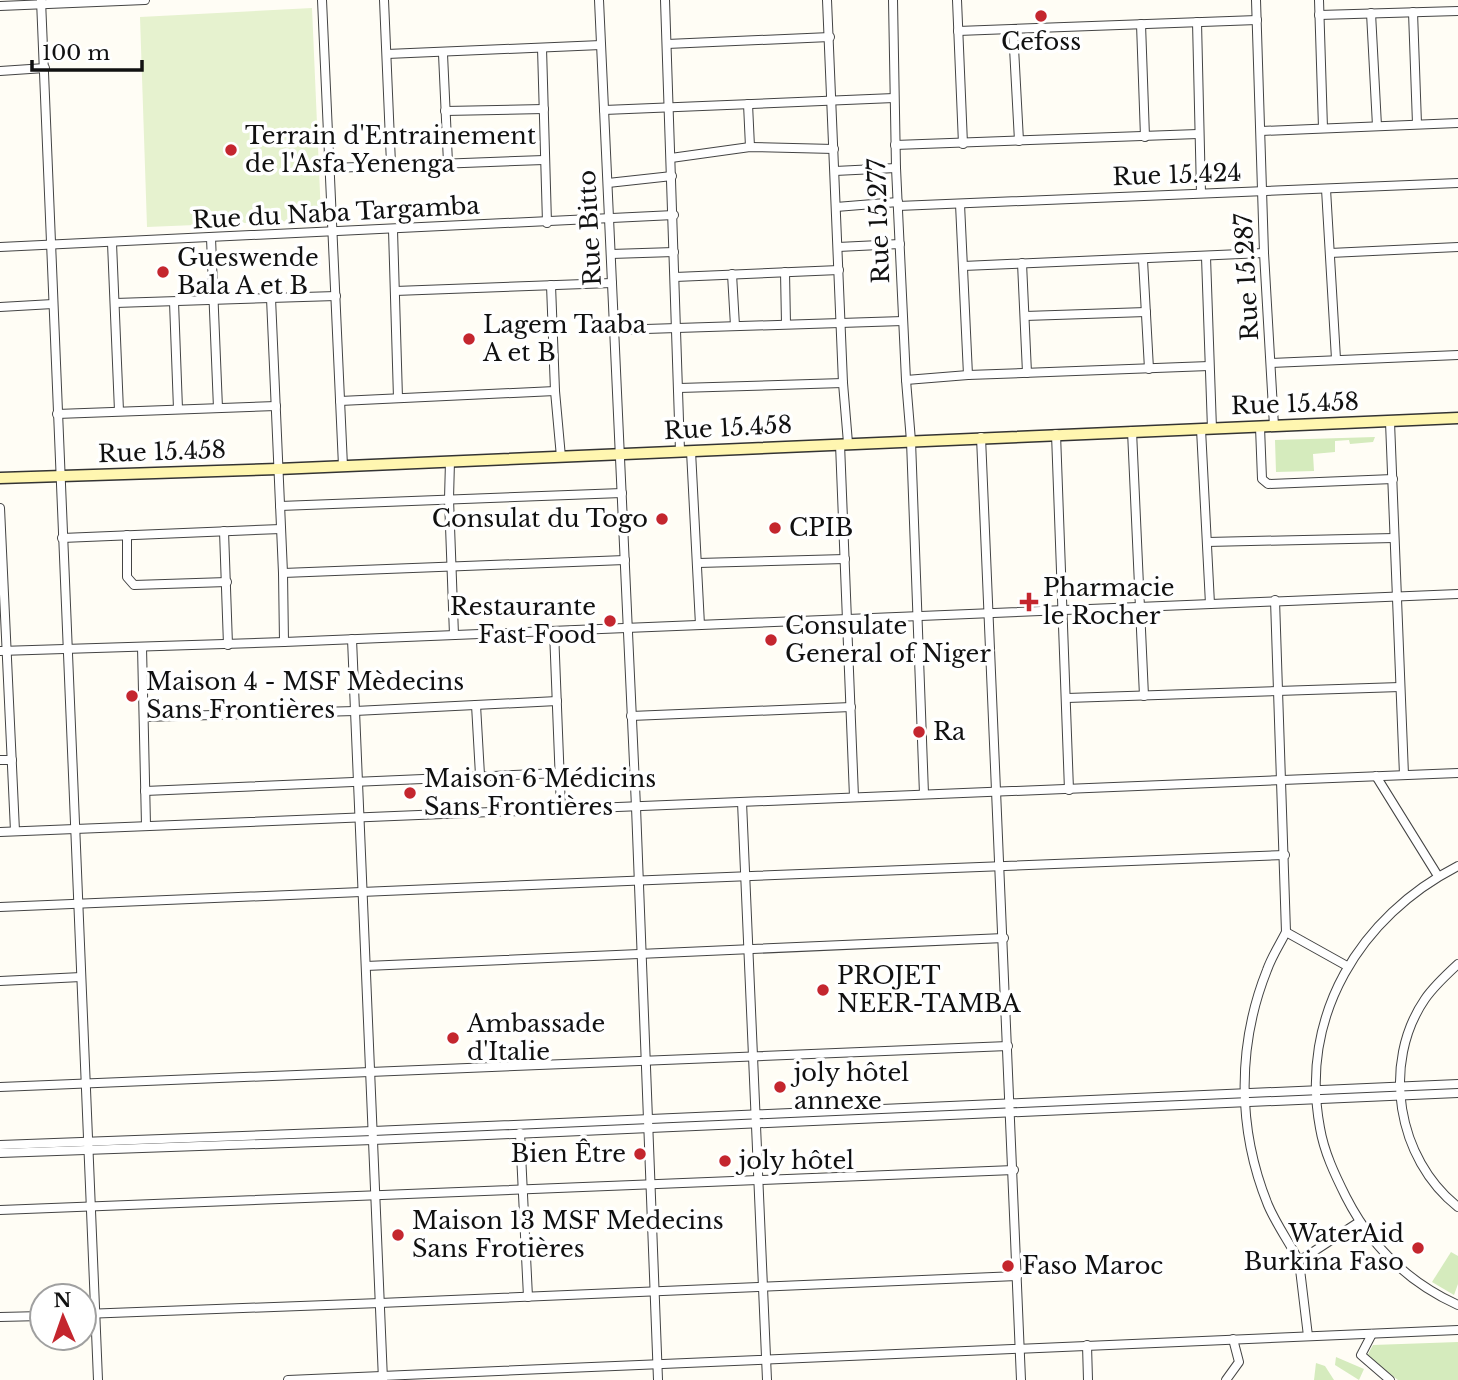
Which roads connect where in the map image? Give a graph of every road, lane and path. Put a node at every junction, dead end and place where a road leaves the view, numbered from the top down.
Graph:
1 (145, 0) edge
2 (322, 0) edge
3 (384, 0) edge
4 (599, 0) edge
5 (666, 0) edge
6 (827, 0) edge
7 (893, 0) edge
8 (957, 0) edge
9 (1256, 0) edge
10 (1319, 0) edge
11 (41, 2) edge
12 (0, 6) edge
13 (1458, 11) edge
14 (1413, 12) junction
15 (1371, 13) junction
16 (1319, 15) junction
17 (1257, 20) junction
18 (1197, 22) junction
19 (1141, 24) junction
20 (1013, 29) junction
21 (958, 31) junction
22 (830, 37) junction
23 (667, 44) junction
24 (601, 45) junction
25 (542, 48) junction
26 (387, 54) junction
27 (443, 54) junction
28 (45, 68) junction
29 (0, 71) edge
30 (894, 98) junction
31 (832, 100) junction
32 (748, 104) junction
33 (669, 108) junction
34 (544, 109) junction
35 (604, 110) junction
36 (446, 111) junction
37 (1458, 123) edge
38 (1417, 124) junction
39 (1377, 126) junction
40 (1323, 128) junction
41 (1261, 131) junction
42 (1198, 134) junction
43 (1145, 136) junction
44 (1019, 141) junction
45 (963, 144) junction
46 (895, 145) junction
47 (750, 147) junction
48 (834, 149) junction
49 (671, 158) junction
50 (544, 160) junction
51 (448, 163) junction
52 (391, 164) junction
53 (331, 168) junction
54 (896, 168) junction
55 (835, 171) junction
56 (672, 176) junction
57 (608, 183) junction
58 (1458, 183) edge
59 (1326, 189) junction
60 (1262, 191) junction
61 (1201, 193) junction
62 (898, 204) junction
63 (960, 204) junction
64 (836, 206) junction
65 (674, 215) junction
66 (609, 218) junction
67 (547, 223) junction
68 (393, 230) junction
69 (334, 232) junction
70 (211, 238) junction
71 (112, 243) junction
72 (900, 244) junction
73 (52, 245) junction
74 (0, 247) edge
75 (838, 247) junction
76 (1458, 247) edge
77 (674, 252) junction
78 (1264, 253) junction
79 (1330, 253) junction
80 (611, 254) junction
81 (1206, 257) junction
82 (1143, 260) junction
83 (1022, 263) junction
84 (963, 266) junction
85 (839, 270) junction
86 (785, 272) junction
87 (733, 274) junction
88 (675, 277) junction
89 (612, 283) junction
90 (551, 285) junction
91 (395, 291) junction
92 (336, 296) junction
93 (271, 298) junction
94 (213, 300) junction
95 (174, 302) junction
96 (53, 303) junction
97 (115, 303) junction
98 (0, 307) edge
99 (1146, 313) junction
100 (1024, 316) junction
101 (841, 321) junction
102 (903, 321) junction
103 (786, 324) junction
104 (735, 326) junction
105 (677, 328) junction
106 (614, 330) junction
107 (1458, 355) edge
108 (1336, 359) junction
109 (1271, 363) junction
110 (1209, 366) junction
111 (1149, 369) junction
112 (1027, 373) junction
113 (968, 375) junction
114 (906, 380) junction
115 (843, 383) junction
116 (678, 388) junction
117 (555, 391) junction
118 (398, 398) junction
119 (340, 401) junction
120 (276, 406) junction
121 (218, 408) junction
122 (178, 409) junction
123 (119, 411) junction
124 (57, 414) junction
125 (1458, 418) edge
126 (1390, 422) junction
127 (1274, 426) junction
128 (1260, 427) junction
129 (1207, 429) junction
130 (1132, 431) junction
131 (1056, 434) junction
132 (981, 437) junction
133 (911, 441) junction
134 (844, 444) junction
135 (685, 451) junction
136 (620, 454) junction
137 (561, 457) junction
138 (450, 461) junction
139 (343, 466) junction
140 (278, 469) junction
141 (60, 476) junction
142 (0, 478) edge
143 (1393, 479) junction
144 (622, 493) junction
145 (449, 499) junction
146 (280, 506) junction
147 (0, 508) edge
148 (0, 516) edge
149 (281, 529) junction
150 (224, 531) junction
151 (127, 535) junction
152 (62, 538) junction
153 (1394, 538) junction
154 (1207, 542) junction
155 (845, 559) junction
156 (625, 560) junction
157 (698, 563) junction
158 (451, 565) junction
159 (283, 573) junction
160 (227, 582) junction
161 (2, 585) edge
162 (1458, 594) edge
163 (1397, 596) junction
164 (1275, 600) junction
165 (1210, 604) junction
166 (1140, 607) junction
167 (1062, 610) junction
168 (990, 613) junction
169 (917, 616) junction
170 (849, 619) junction
171 (700, 625) junction
172 (626, 628) junction
173 (554, 631) junction
174 (454, 635) junction
175 (352, 639) junction
176 (284, 642) junction
177 (228, 645) junction
178 (142, 647) junction
179 (3, 651) edge
180 (67, 651) junction
181 (4, 687) edge
182 (1400, 687) junction
183 (1277, 691) junction
184 (1144, 696) junction
185 (1067, 698) junction
186 (557, 701) junction
187 (476, 705) junction
188 (851, 707) junction
189 (355, 711) junction
190 (631, 716) junction
191 (144, 717) junction
192 (12, 760) junction
193 (0, 761) edge
194 (559, 773) junction
195 (1458, 773) edge
196 (480, 775) junction
197 (1404, 775) junction
198 (1376, 776) junction
199 (358, 780) junction
200 (1281, 781) junction
201 (1069, 790) junction
202 (145, 791) junction
203 (998, 791) junction
204 (924, 794) junction
205 (854, 797) junction
206 (742, 802) junction
207 (636, 807) junction
208 (561, 809) junction
209 (360, 817) junction
210 (146, 825) junction
211 (74, 829) junction
212 (15, 831) junction
213 (0, 832) edge
214 (1285, 855) junction
215 (1000, 866) junction
216 (1458, 866) edge
217 (744, 875) junction
218 (1438, 876) junction
219 (639, 879) junction
220 (363, 893) junction
221 (78, 904) junction
222 (0, 907) edge
223 (1286, 932) junction
224 (1004, 938) junction
225 (748, 949) junction
226 (640, 955) junction
227 (1458, 964) edge
228 (366, 966) junction
229 (1347, 966) junction
230 (81, 977) junction
231 (0, 981) edge
232 (1009, 1046) junction
233 (753, 1056) junction
234 (645, 1060) junction
235 (371, 1072) junction
236 (85, 1084) junction
237 (1458, 1084) edge
238 (0, 1087) edge
239 (1316, 1090) junction
240 (1400, 1091) junction
241 (1243, 1093) junction
242 (1458, 1093) edge
243 (1317, 1100) junction
244 (1159, 1102) junction
245 (1245, 1103) junction
246 (1011, 1107) junction
247 (755, 1114) junction
248 (647, 1124) junction
249 (756, 1124) junction
250 (520, 1133) junction
251 (373, 1136) junction
252 (0, 1144) edge
253 (88, 1145) junction
254 (0, 1153) edge
255 (1014, 1170) junction
256 (758, 1181) junction
257 (651, 1185) junction
258 (522, 1190) junction
259 (375, 1197) junction
260 (90, 1205) junction
261 (1458, 1207) edge
262 (0, 1210) edge
263 (1359, 1222) junction
264 (1299, 1261) junction
265 (1017, 1276) junction
266 (94, 1282) edge
267 (763, 1288) junction
268 (654, 1291) junction
269 (528, 1297) junction
270 (380, 1304) junction
271 (1458, 1305) edge
272 (98, 1313) edge
273 (28, 1316) edge
274 (0, 1317) edge
275 (1458, 1330) edge
276 (1372, 1334) junction
277 (1308, 1336) junction
278 (1233, 1339) junction
279 (1087, 1345) junction
280 (1020, 1348) junction
281 (97, 1352) edge
282 (766, 1360) junction
283 (657, 1365) junction
284 (383, 1379) edge
285 (98, 1380) edge
286 (288, 1380) edge
287 (658, 1380) edge
288 (767, 1380) edge
289 (1021, 1380) edge
290 (1088, 1380) edge
291 (1226, 1380) edge
292 (1390, 1380) edge

1 - 11 street
2 - 53 street
3 - 26 street
4 - 24 street, Rue Bitto
5 - 23 street
6 - 22 street
7 - 30 street, Rue 15.277
8 - 21 street
9 - 17 street, Rue 15.287
10 - 16 street
11 - 12 street
11 - 28 street
13 - 14 street
14 - 15 street
14 - 38 street
15 - 16 street
15 - 39 street
16 - 40 street
17 - 18 street
17 - 41 street, Rue 15.287
18 - 19 street
18 - 42 street
19 - 20 street
19 - 43 street
20 - 21 street
20 - 44 street
21 - 45 street
22 - 23 street
22 - 31 street
23 - 33 street
24 - 25 street
24 - 35 street, Rue Bitto
25 - 27 street
25 - 34 street
26 - 27 street
26 - 52 street
27 - 36 street
28 - 29 street
28 - 73 street
30 - 31 street
30 - 46 street, Rue 15.277
31 - 32 street
31 - 48 street
32 - 33 street
32 - 47 street
33 - 35 street
33 - 49 street
34 - 36 street
34 - 50 street
35 - 57 street, Rue Bitto
36 - 51 street
37 - 38 street
38 - 39 street
39 - 40 street
40 - 41 street
41 - 60 street, Rue 15.287
42 - 43 street
42 - 61 street
43 - 44 street
44 - 45 street
45 - 46 street
46 - 54 street, Rue 15.277
47 - 48 street
47 - 49 street
48 - 55 street
49 - 56 street
50 - 51 street
50 - 67 street
51 - 52 street
52 - 53 street
53 - 69 street
54 - 55 street
54 - 62 street, Rue 15.277
55 - 64 street
56 - 57 street
56 - 65 street
57 - 66 street, Rue Bitto
58 - 59 street, Rue 15.424
59 - 60 street, Rue 15.424
59 - 79 street
60 - 61 street, Rue 15.424
60 - 78 street, Rue 15.287
61 - 63 street, Rue 15.424
62 - 63 street, Rue 15.424
62 - 64 street, Rue 15.424
62 - 72 street, Rue 15.277
63 - 84 street
64 - 75 street
65 - 66 street, Rue du Naba Targamba
65 - 77 street
66 - 67 street, Rue du Naba Targamba
66 - 80 street, Rue Bitto
67 - 68 street, Rue du Naba Targamba
68 - 69 street, Rue du Naba Targamba
68 - 91 street
69 - 70 street, Rue du Naba Targamba
69 - 92 street
70 - 71 street, Rue du Naba Targamba
70 - 94 street
71 - 73 street, Rue du Naba Targamba
71 - 97 street
72 - 75 street
72 - 102 street, Rue 15.277
73 - 74 street, Rue du Naba Targamba
73 - 96 street
75 - 85 street
76 - 79 street
77 - 80 street
77 - 88 street
78 - 81 street
78 - 109 street, Rue 15.287
79 - 108 street
80 - 89 street, Rue Bitto
81 - 82 street
81 - 110 street
82 - 83 street
82 - 99 street
83 - 84 street
83 - 100 street
84 - 113 street
85 - 86 street
85 - 101 street
86 - 87 street
86 - 103 street
87 - 88 street
87 - 104 street
88 - 105 street
89 - 90 street
89 - 106 street, Rue Bitto
90 - 91 street
90 - 117 street
91 - 118 street
92 - 93 street
92 - 119 street
93 - 94 street
93 - 120 street
94 - 95 street
94 - 121 street
95 - 97 street
95 - 122 street
96 - 98 street
96 - 124 street
97 - 123 street
99 - 100 street
99 - 111 street
100 - 112 street
101 - 102 street
101 - 103 street
101 - 115 street
102 - 114 street, Rue 15.277
103 - 104 street
104 - 105 street
105 - 106 street
105 - 116 street
106 - 136 street, Rue Bitto
107 - 108 street
108 - 109 street
109 - 127 street, Rue 15.287
110 - 111 street
110 - 129 street
111 - 112 street
112 - 113 street
113 - 114 street
114 - 133 street, Rue 15.277
115 - 116 street
115 - 134 street
116 - 135 street
117 - 118 street
117 - 137 street
118 - 119 street
119 - 139 street
120 - 121 street
120 - 140 street
121 - 122 street
122 - 123 street
123 - 124 street
124 - 141 street
125 - 126 main road, Rue 15.458
126 - 127 main road, Rue 15.458
126 - 143 street
127 - 128 main road, Rue 15.458
128 - 129 main road, Rue 15.458
128 - 143 street
129 - 130 main road, Rue 15.458
129 - 154 street
130 - 131 main road, Rue 15.458
130 - 166 street
131 - 132 main road, Rue 15.458
131 - 167 street
132 - 133 main road, Rue 15.458
132 - 168 street
133 - 134 main road, Rue 15.458
133 - 169 street, Rue 15.277
134 - 135 main road, Rue 15.458
134 - 155 street
135 - 136 main road, Rue 15.458
135 - 157 street
136 - 137 main road, Rue 15.458
136 - 144 street, Rue Bitto
137 - 138 main road, Rue 15.458
138 - 139 main road, Rue 15.458
138 - 145 street
139 - 140 main road, Rue 15.458
140 - 141 main road, Rue 15.458
140 - 146 street
141 - 142 main road, Rue 15.458
141 - 152 street
143 - 153 street
144 - 145 street
144 - 156 street, Rue Bitto
145 - 146 street
145 - 158 street
146 - 149 street
147 - 148 street
148 - 161 street
149 - 150 street
149 - 159 street
150 - 151 street
150 - 160 street
151 - 152 street
151 - 160 street
152 - 180 street
153 - 154 street
153 - 163 street
154 - 165 street
155 - 157 street
155 - 170 street
156 - 158 street
156 - 172 street, Rue Bitto
157 - 171 street
158 - 159 street
158 - 174 street
159 - 176 street
160 - 177 street
161 - 179 street
162 - 163 street
163 - 164 street
163 - 182 street
164 - 165 street
164 - 183 street
165 - 166 street
166 - 167 street
166 - 184 street
167 - 168 street
167 - 185 street
168 - 169 street
168 - 203 street
169 - 170 street
169 - 204 street, Rue 15.277
170 - 171 street
170 - 188 street
171 - 172 street
172 - 173 street
172 - 190 street, Rue Bitto
173 - 174 street
173 - 186 street
174 - 175 street
175 - 176 street
175 - 189 street
176 - 177 street
177 - 178 street
178 - 180 street
178 - 191 street
179 - 180 street
179 - 181 street
180 - 211 street
181 - 192 street
182 - 183 street
182 - 197 street
183 - 184 street
183 - 200 street
184 - 185 street
185 - 201 street
186 - 187 street
186 - 194 street
187 - 189 street
187 - 196 street
188 - 190 street
188 - 205 street
189 - 191 street
189 - 199 street
190 - 207 street, Rue Bitto
191 - 202 street
192 - 193 street
192 - 212 street
194 - 196 street
194 - 208 street
195 - 197 street
196 - 199 street
197 - 198 street
198 - 200 street
198 - 218 street
199 - 202 street
199 - 209 street
200 - 201 street
200 - 214 street
201 - 203 street
202 - 210 street
203 - 204 street
203 - 215 street
204 - 205 street
205 - 206 street
206 - 207 street
206 - 217 street
207 - 208 street
207 - 219 street, Rue Bitto
208 - 209 street
209 - 210 street
209 - 220 street
210 - 211 street
211 - 212 street
211 - 221 street
212 - 213 street
214 - 215 street
214 - 223 street
215 - 217 street
215 - 224 street
216 - 218 street
217 - 219 street
217 - 225 street
218 - 229 street
219 - 220 street
219 - 226 street, Rue Bitto
220 - 221 street
220 - 228 street
221 - 222 street
221 - 230 street
223 - 229 street
223 - 241 street
224 - 225 street
224 - 232 street
225 - 226 street
225 - 233 street
226 - 228 street
226 - 234 street, Rue Bitto
227 - 240 street
228 - 235 street
229 - 239 street
230 - 231 street
230 - 236 street
232 - 233 street
232 - 246 street
233 - 234 street
233 - 247 street
234 - 235 street
234 - 248 street, Rue Bitto
235 - 236 street
235 - 251 street
236 - 238 street
236 - 253 street
237 - 240 street
239 - 240 street
239 - 241 street
239 - 243 street
240 - 242 street
240 - 243 street
240 - 261 street
241 - 244 street
241 - 245 street
243 - 245 street
243 - 263 street
244 - 245 street
244 - 246 street
245 - 264 street
246 - 247 street
246 - 249 street
246 - 255 street
247 - 248 street
247 - 249 street
248 - 249 street
248 - 250 street
248 - 251 street
248 - 257 street, Rue Bitto
249 - 256 street
250 - 251 street
250 - 258 street
251 - 253 street
251 - 259 street
252 - 253 street
253 - 254 street
253 - 260 street
255 - 256 street
255 - 265 street
256 - 257 street
256 - 267 street
257 - 258 street
257 - 268 street, Rue Bitto
258 - 259 street
258 - 269 street
259 - 260 street
259 - 270 street
260 - 262 street
260 - 266 street
263 - 264 street
263 - 271 street
264 - 277 street
265 - 267 street
265 - 280 street
267 - 268 street
267 - 282 street
268 - 269 street
268 - 283 street, Rue Bitto
269 - 270 street
270 - 272 street
270 - 284 street
273 - 274 street
275 - 276 street
276 - 277 street
276 - 292 street
277 - 278 street
278 - 279 street
278 - 291 street
279 - 280 street
279 - 290 street
280 - 282 street
280 - 289 street
281 - 285 street
282 - 283 street
282 - 288 street
283 - 284 street
283 - 287 street, Rue Bitto
284 - 286 street

